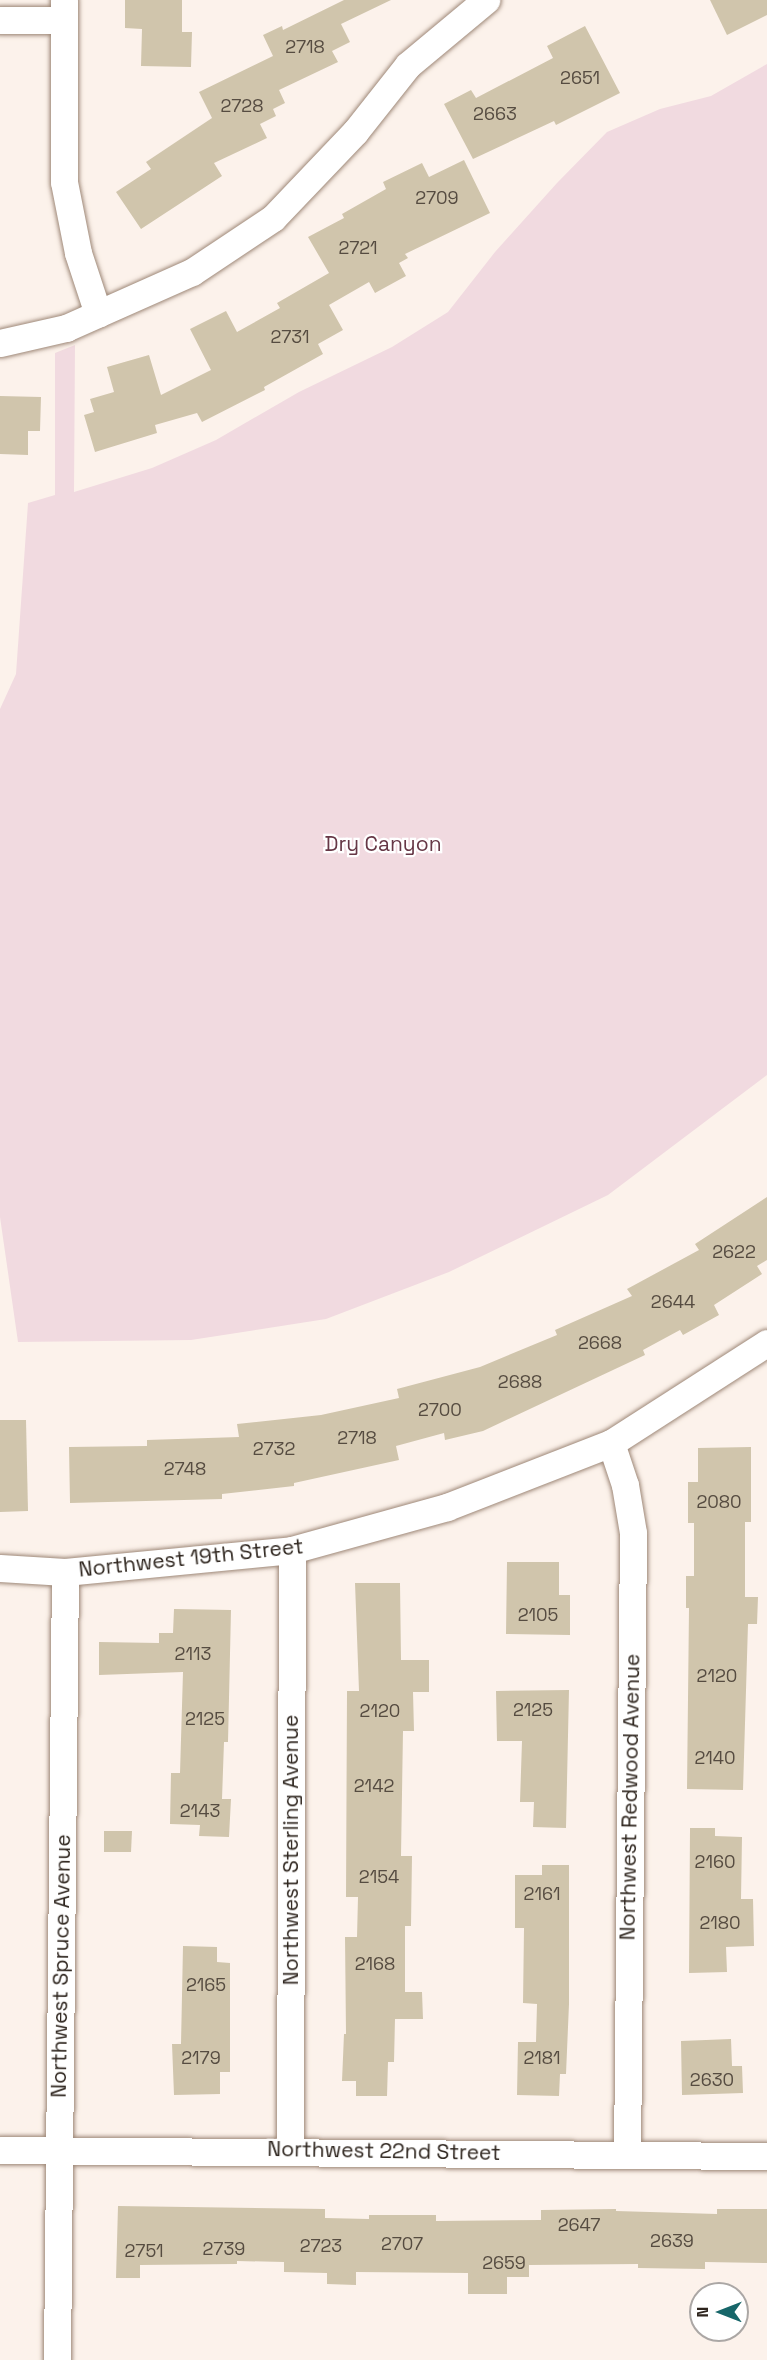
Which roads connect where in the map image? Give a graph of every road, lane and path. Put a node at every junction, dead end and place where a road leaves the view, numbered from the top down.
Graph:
1 (486, 0) edge
2 (64, 10) edge
3 (0, 20) edge
4 (98, 314) junction
5 (0, 344) edge
6 (767, 1342) edge
7 (611, 1443) junction
8 (292, 1550) junction
9 (0, 1568) edge
10 (65, 1572) junction
11 (59, 2149) junction
12 (0, 2150) edge
13 (290, 2150) junction
14 (627, 2154) junction
15 (767, 2156) edge
16 (57, 2360) edge

1 - 4 street
2 - 3 street
2 - 4 street
4 - 5 street
6 - 7 street, Northwest 19th Street
7 - 8 street, Northwest 19th Street
7 - 14 street, Northwest Redwood Avenue
8 - 10 street, Northwest 19th Street
8 - 13 street, Northwest Sterling Avenue
9 - 10 street, Northwest 19th Street
10 - 11 street, Northwest Spruce Avenue
11 - 12 street, Northwest 22nd Street
11 - 13 street, Northwest 22nd Street
11 - 16 street, Northwest Spruce Avenue
13 - 14 street, Northwest 22nd Street
14 - 15 street, Northwest 22nd Street

